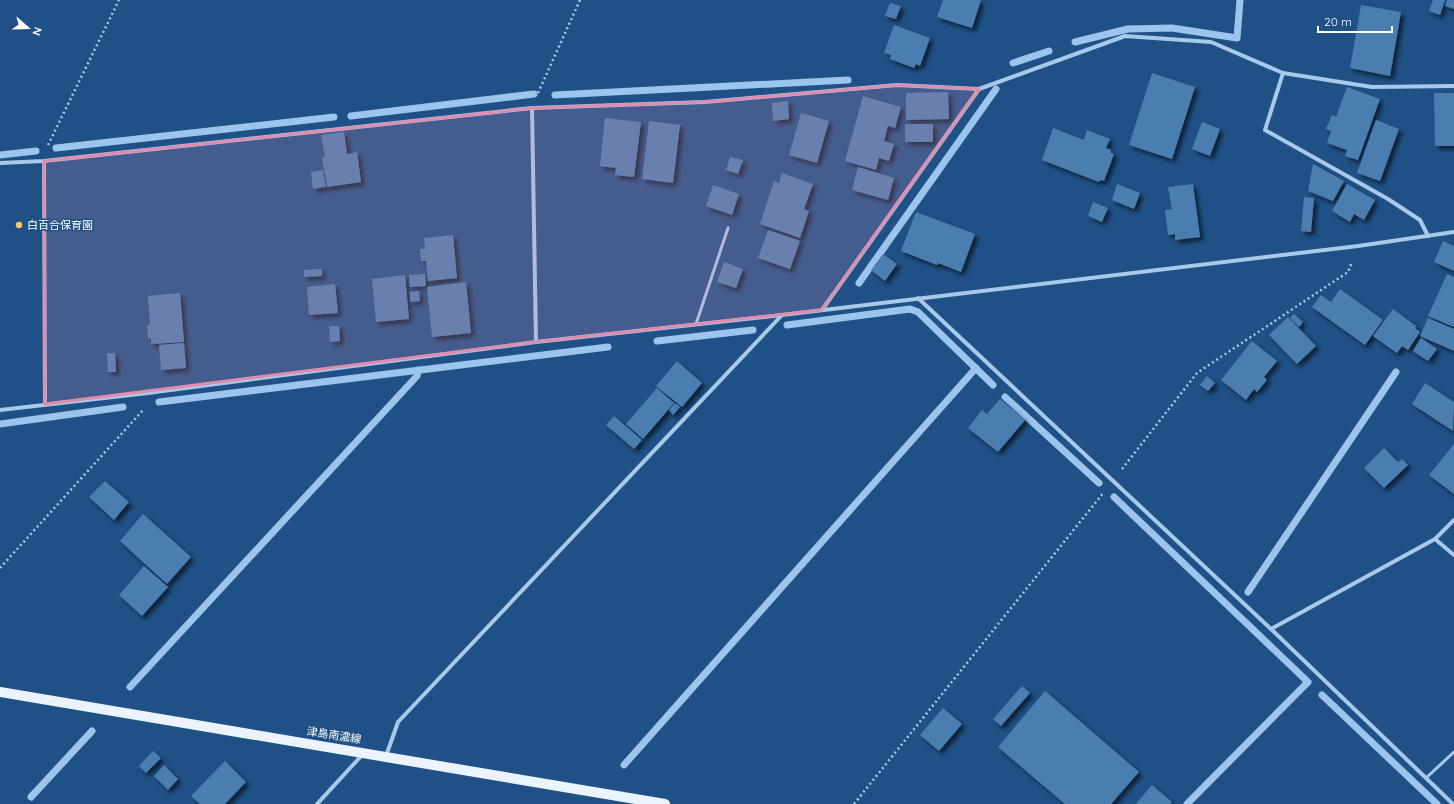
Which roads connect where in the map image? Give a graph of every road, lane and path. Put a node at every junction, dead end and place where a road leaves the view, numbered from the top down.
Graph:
1 (119, 0) edge
2 (580, 0) edge
3 (1284, 73) junction
4 (1454, 86) edge
5 (979, 89) junction
6 (534, 108) junction
7 (44, 161) junction
8 (0, 163) edge
9 (728, 228) dead end
10 (1454, 232) edge
11 (1428, 236) junction
12 (1358, 246) junction
13 (918, 298) junction
14 (822, 310) junction
15 (782, 315) junction
16 (696, 324) junction
17 (536, 342) junction
18 (148, 393) junction
19 (45, 404) junction
20 (0, 410) edge
21 (1113, 480) junction
22 (1454, 520) edge
23 (1435, 539) junction
24 (1454, 555) edge
25 (0, 568) edge
26 (1271, 629) junction
27 (0, 692) edge
28 (1454, 752) edge
29 (365, 753) junction
30 (386, 756) junction
31 (1426, 778) junction
32 (317, 804) edge
33 (665, 804) edge
34 (854, 804) edge
35 (1453, 804) edge

1 - 7 path
2 - 6 path
3 - 4 street
3 - 5 street
3 - 11 street
5 - 6 street
5 - 14 street
6 - 7 street
6 - 17 street
7 - 8 street
7 - 19 street
9 - 16 lane
10 - 11 street
11 - 12 street
12 - 13 street
12 - 21 path
13 - 14 street
13 - 21 street
14 - 15 street
15 - 16 street
15 - 30 street
16 - 17 street
17 - 18 street
18 - 19 street
18 - 25 path
19 - 20 street
21 - 26 street
21 - 34 path
22 - 23 street
23 - 24 street
23 - 26 street
26 - 31 street
27 - 29 main road, 津島南濃線
28 - 31 lane
29 - 30 main road, 津島南濃線
29 - 32 street
30 - 33 main road, 津島南濃線
31 - 35 street

